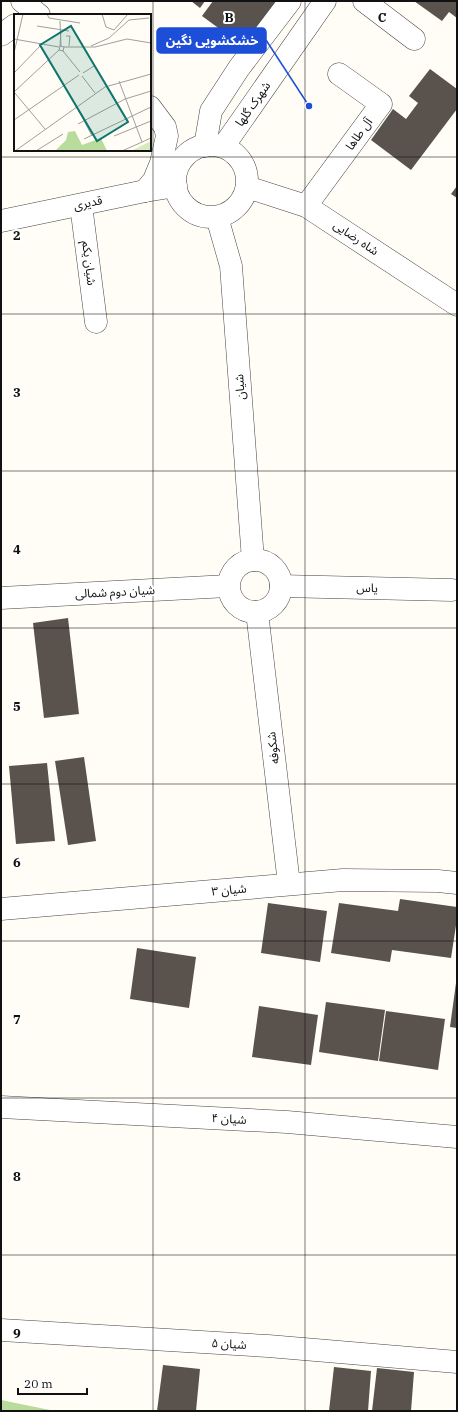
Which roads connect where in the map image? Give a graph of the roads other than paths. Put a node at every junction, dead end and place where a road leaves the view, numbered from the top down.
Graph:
1 (290, 1) edge
2 (325, 1) edge
3 (364, 1) edge
4 (14, 26) edge
5 (1, 35) edge
6 (414, 39) dead end
7 (339, 74) dead end
8 (151, 104) edge
9 (151, 108) edge
10 (208, 147) junction
11 (176, 186) junction
12 (246, 187) junction
13 (145, 191) junction
14 (81, 204) junction
15 (306, 206) junction
16 (217, 216) junction
17 (1, 221) edge
18 (457, 305) edge
19 (96, 322) dead end
20 (254, 560) junction
21 (228, 586) junction
22 (281, 586) junction
23 (452, 590) dead end
24 (1, 598) edge
25 (257, 612) junction
26 (457, 883) edge
27 (289, 884) junction
28 (1, 909) edge
29 (1, 1107) edge
30 (457, 1137) edge
31 (1, 1330) edge
32 (457, 1362) edge

1 - 10 street
2 - 10 street, شهرک گلها
3 - 6 street
4 - 5 street
7 - 15 street, آل طاها
8 - 10 street
9 - 13 street
10 - 11 street
10 - 12 street
11 - 13 street, قدیری
11 - 16 street
12 - 15 street, شاه رضایی
12 - 16 street
13 - 14 street, قدیری
14 - 17 street, قدیری
14 - 19 street, شیان یکم
15 - 18 street, شاه رضایی
16 - 20 street, شیان
20 - 21 street
20 - 22 street
21 - 24 street, شیان دوم شمالی
21 - 25 street
22 - 23 street, یاس
22 - 25 street
25 - 27 street, شکوفه
26 - 27 street, شیان ۳
27 - 28 street, شیان ۳
29 - 30 street, شیان ۴
31 - 32 street, شیان ۵

